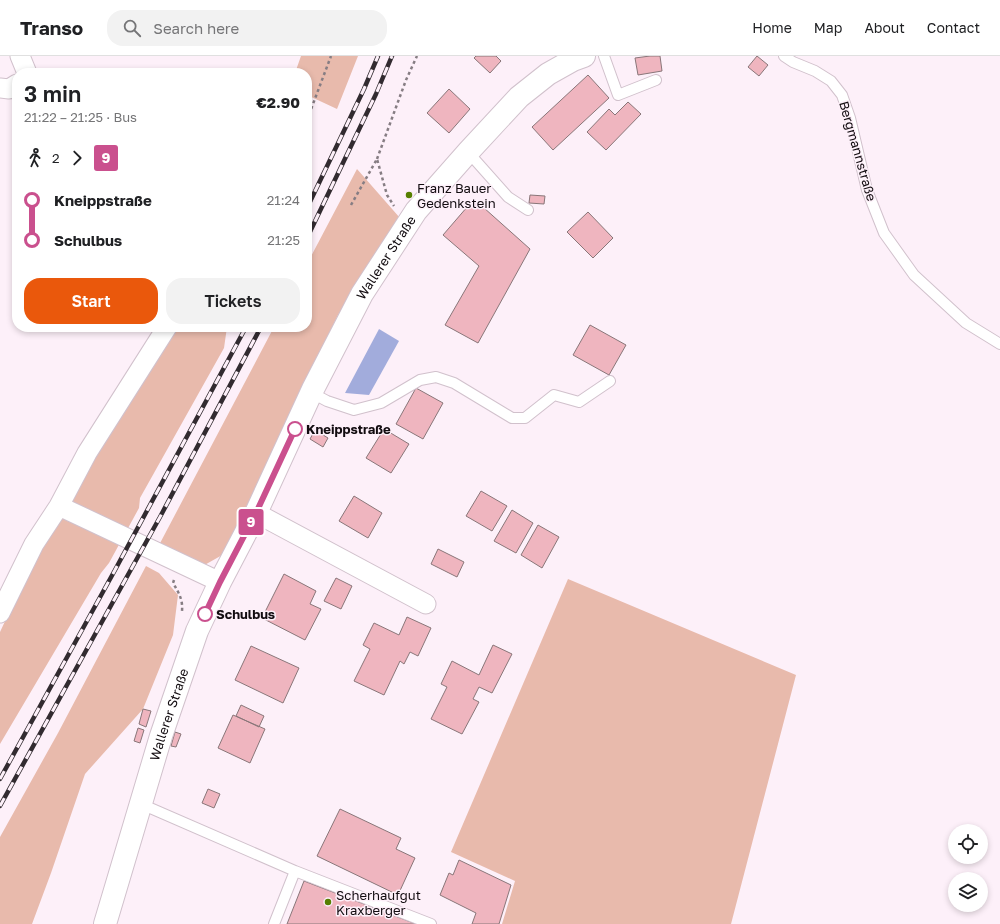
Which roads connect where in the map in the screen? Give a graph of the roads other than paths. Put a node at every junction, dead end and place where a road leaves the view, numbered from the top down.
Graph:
1 (20, 56) edge
2 (584, 56) edge
3 (604, 56) edge
4 (784, 56) edge
5 (24, 68) edge
6 (656, 80) dead end
7 (12, 87) edge
8 (0, 88) edge
9 (468, 152) junction
10 (528, 210) dead end
11 (164, 332) edge
12 (1000, 344) edge
13 (610, 381) dead end
14 (312, 393) junction
15 (59, 506) junction
16 (256, 513) junction
17 (220, 582) junction
18 (426, 604) dead end
19 (0, 613) edge
20 (141, 804) junction
21 (295, 871) junction
22 (105, 924) edge
23 (274, 924) edge
24 (431, 924) edge

1 - 5 street
2 - 9 street, Wallerer Straße
3 - 6 lane
4 - 12 lane, Bergmannstraße
7 - 8 street
9 - 10 lane
9 - 14 street, Wallerer Straße
11 - 15 street
13 - 14 lane
14 - 16 street, Wallerer Straße
15 - 17 street
15 - 19 street
16 - 17 street, Wallerer Straße
16 - 18 street
17 - 20 street, Wallerer Straße
20 - 21 lane
20 - 22 street, Wallerer Straße
21 - 23 lane
21 - 24 lane

